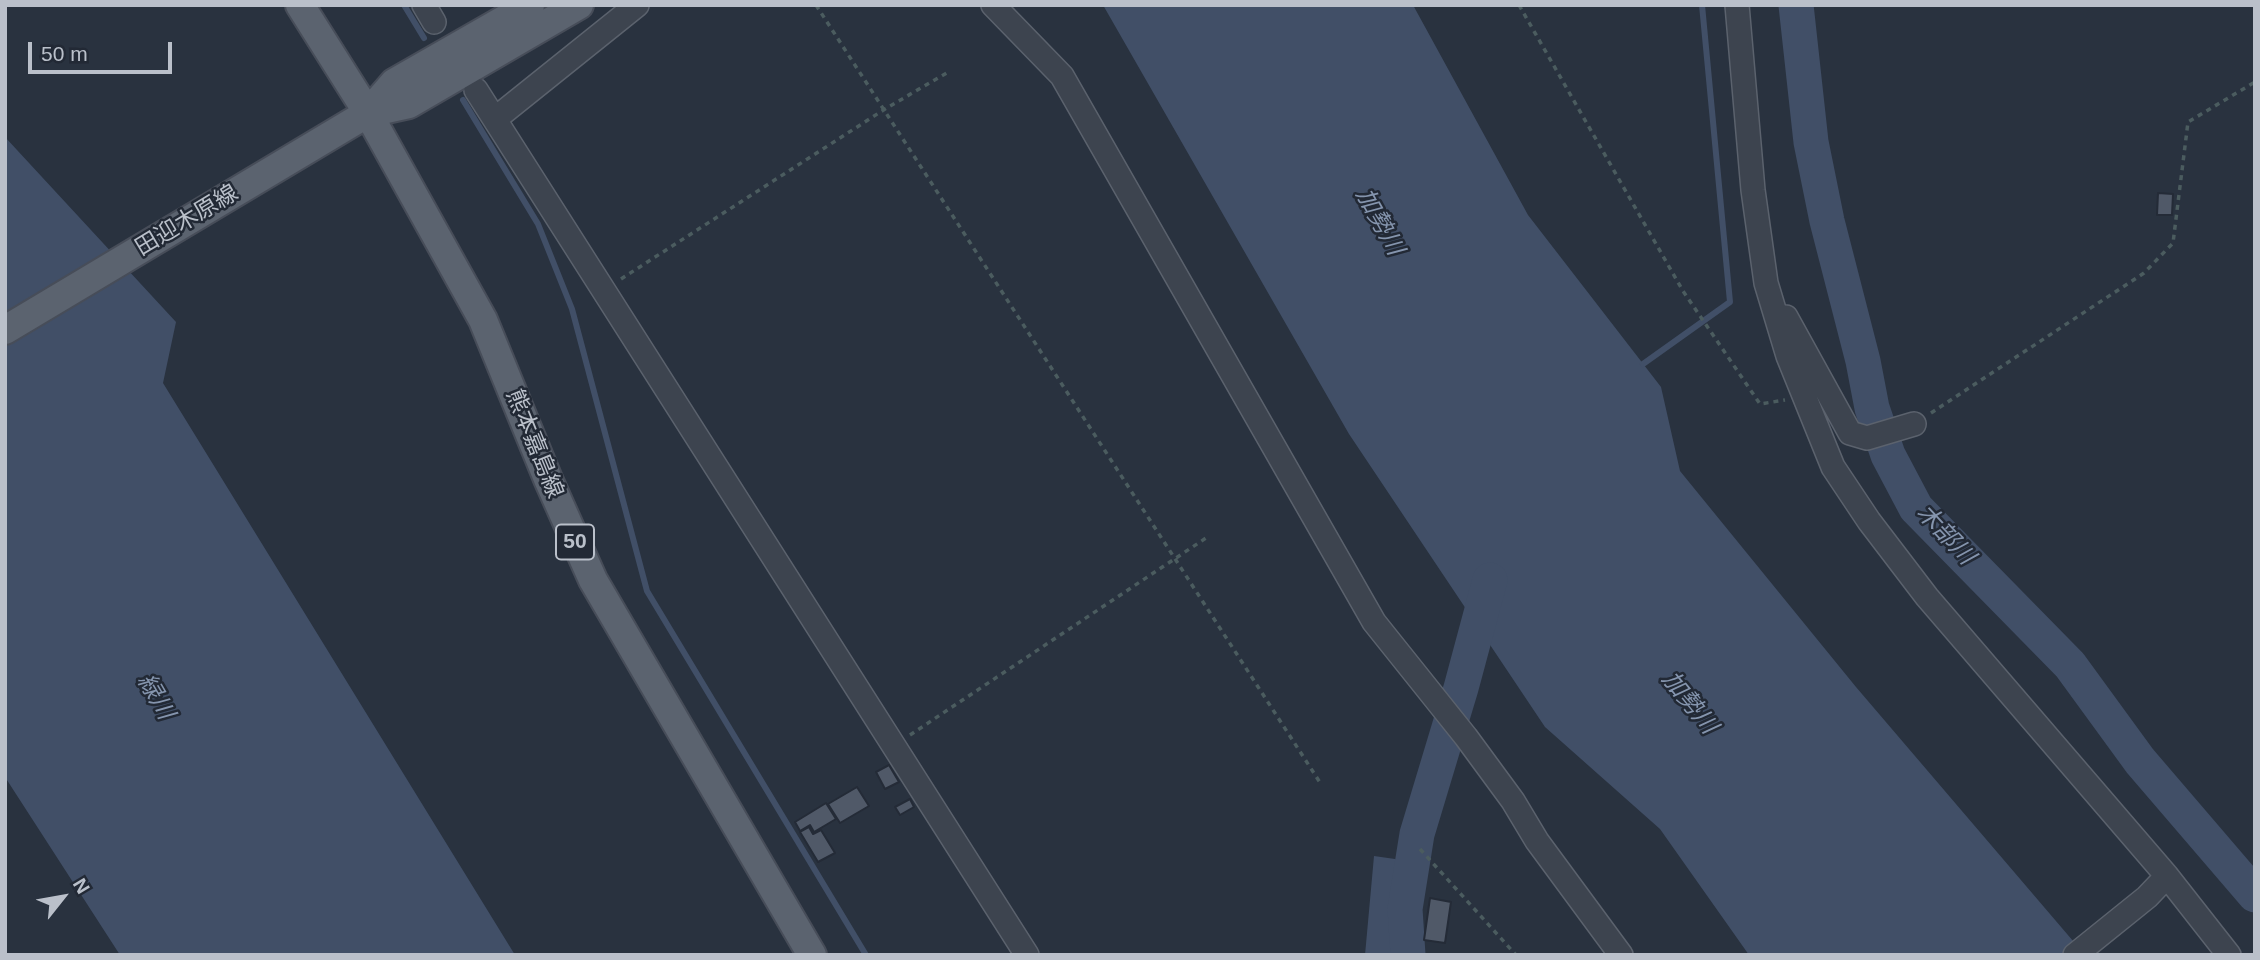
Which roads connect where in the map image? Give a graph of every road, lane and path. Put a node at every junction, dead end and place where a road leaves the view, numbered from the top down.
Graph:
1 (300, 5) edge
2 (530, 5) edge
3 (579, 5) edge
4 (638, 5) edge
5 (816, 5) edge
6 (993, 5) edge
7 (1519, 5) edge
8 (1737, 5) edge
9 (950, 71) dead end
10 (2255, 82) edge
11 (476, 90) dead end
12 (885, 109) junction
13 (368, 113) junction
14 (495, 119) junction
15 (1766, 283) junction
16 (603, 291) junction
17 (5, 330) edge
18 (1803, 393) junction
19 (1914, 424) joint
20 (1206, 538) dead end
21 (1176, 559) junction
22 (894, 746) junction
23 (1321, 784) dead end
24 (1420, 849) dead end
25 (2167, 876) junction
26 (812, 955) edge
27 (1027, 955) edge
28 (1516, 955) edge
29 (1621, 955) edge
30 (2075, 955) edge
31 (2229, 955) edge

1 - 13 main road, 熊本嘉島線 / 50
2 - 13 main road, 田迎木原線
3 - 13 main road, 田迎木原線
4 - 14 street
5 - 12 path
6 - 29 street
7 - 18 path
8 - 15 street
9 - 12 path
10 - 19 path
11 - 14 street
12 - 16 path
12 - 21 path
13 - 17 main road, 田迎木原線
13 - 26 main road, 熊本嘉島線 / 50
14 - 16 street
15 - 18 street
15 - 19 street
16 - 22 street
18 - 25 street
20 - 21 path
21 - 22 path
21 - 23 path
22 - 27 street
24 - 28 path
25 - 30 street
25 - 31 street

